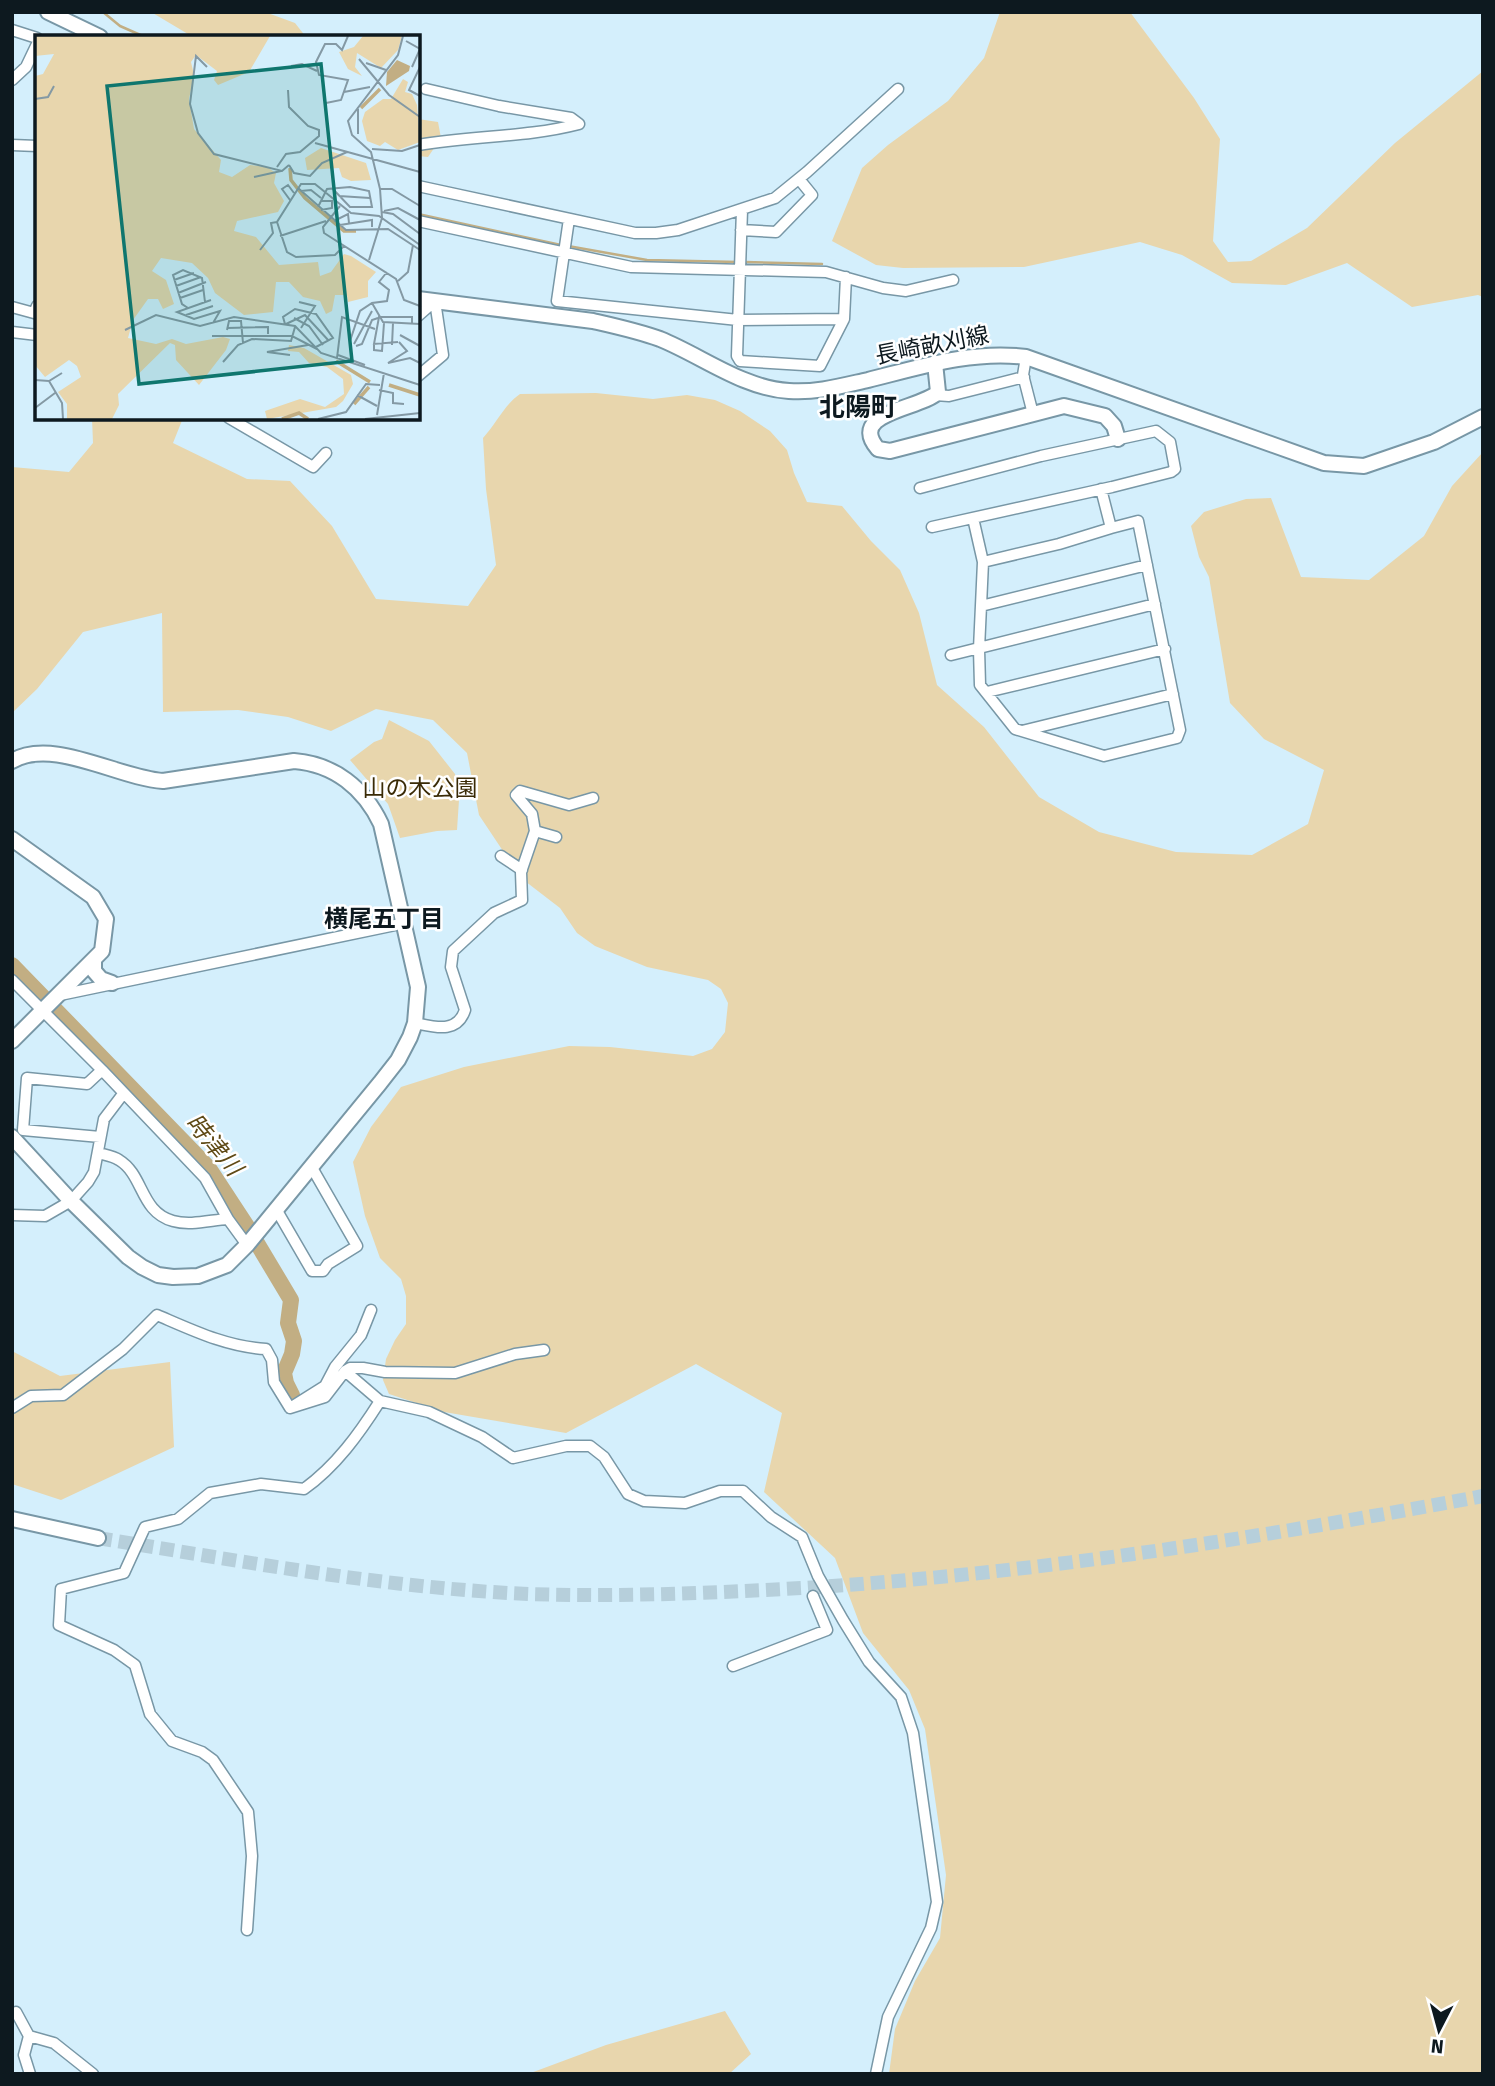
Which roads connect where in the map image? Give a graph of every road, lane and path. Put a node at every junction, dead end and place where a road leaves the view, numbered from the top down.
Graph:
1 (48, 12) edge
2 (62, 12) edge
3 (12, 30) edge
4 (96, 35) edge
5 (110, 35) edge
6 (35, 37) edge
7 (35, 48) edge
8 (12, 80) edge
9 (426, 89) dead end
10 (898, 89) dead end
11 (12, 145) edge
12 (420, 145) edge
13 (35, 146) edge
14 (799, 179) junction
15 (420, 186) edge
16 (742, 210) junction
17 (569, 219) junction
18 (420, 221) edge
19 (741, 230) junction
20 (564, 253) junction
21 (740, 269) junction
22 (846, 277) junction
23 (953, 281) dead end
24 (420, 299) edge
25 (435, 301) junction
26 (12, 307) edge
27 (35, 310) edge
28 (420, 314) edge
29 (844, 319) junction
30 (738, 320) junction
31 (12, 332) edge
32 (33, 334) edge
33 (1026, 357) junction
34 (935, 363) junction
35 (420, 374) edge
36 (1024, 377) junction
37 (935, 395) junction
38 (1033, 414) junction
39 (1483, 416) edge
40 (232, 420) edge
41 (1118, 439) junction
42 (326, 453) dead end
43 (920, 488) dead end
44 (1101, 489) junction
45 (973, 519) junction
46 (932, 527) dead end
47 (1111, 528) junction
48 (983, 562) junction
49 (1147, 565) junction
50 (1154, 604) junction
51 (981, 606) junction
52 (979, 649) junction
53 (1165, 649) junction
54 (951, 655) dead end
55 (986, 692) junction
56 (1173, 694) junction
57 (1022, 731) junction
58 (12, 761) edge
59 (593, 797) dead end
60 (535, 831) junction
61 (556, 837) dead end
62 (12, 839) edge
63 (501, 856) dead end
64 (522, 870) junction
65 (405, 923) junction
66 (94, 960) junction
67 (112, 984) junction
68 (14, 986) edge
69 (60, 995) junction
70 (43, 1012) junction
71 (415, 1023) junction
72 (12, 1041) edge
73 (102, 1070) junction
74 (123, 1094) junction
75 (12, 1137) edge
76 (100, 1138) junction
77 (98, 1153) junction
78 (312, 1166) junction
79 (71, 1201) junction
80 (276, 1209) junction
81 (13, 1214) edge
82 (228, 1219) junction
83 (247, 1245) junction
84 (371, 1310) dead end
85 (544, 1350) dead end
86 (345, 1371) junction
87 (380, 1401) junction
88 (12, 1408) edge
89 (290, 1408) junction
90 (12, 1519) edge
91 (98, 1538) tunnel mouth
92 (813, 1597) dead end
93 (733, 1666) dead end
94 (247, 1930) dead end
95 (12, 2014) edge
96 (29, 2036) junction
97 (30, 2074) edge
98 (93, 2074) edge
99 (876, 2074) edge

1 - 4 street
2 - 5 street
3 - 6 street
7 - 8 street
9 - 12 street
10 - 14 street
11 - 13 street
14 - 16 street
14 - 19 street
15 - 17 street
16 - 17 street
16 - 19 street
17 - 20 street
18 - 20 street
19 - 21 street
20 - 21 street
20 - 30 street
21 - 22 street
21 - 30 street
22 - 23 street
22 - 29 street
24 - 25 street, 長崎畝刈線
25 - 28 street
25 - 34 street, 長崎畝刈線
25 - 35 street
26 - 27 street
27 - 32 street
29 - 30 street
29 - 30 street
31 - 32 street
33 - 34 street, 長崎畝刈線
33 - 36 street
33 - 39 street, 長崎畝刈線
34 - 37 street
36 - 37 street
36 - 38 street
37 - 38 street
38 - 41 street
40 - 42 street
41 - 43 street
41 - 44 street
44 - 45 street
44 - 47 street
45 - 46 street
45 - 48 street
47 - 48 street
47 - 49 street
48 - 51 street
49 - 50 street
49 - 51 street
50 - 52 street
50 - 53 street
51 - 52 street
52 - 54 street
52 - 55 street
53 - 55 street
53 - 56 street
55 - 57 street
56 - 57 street
56 - 57 street
58 - 65 street
59 - 60 street
60 - 61 street
60 - 64 street
62 - 66 street
63 - 64 street
64 - 71 street
65 - 67 street
65 - 71 street
66 - 67 street
66 - 69 street
67 - 69 street
68 - 70 street
69 - 70 street
70 - 72 street
70 - 73 street
71 - 78 street
73 - 74 street
73 - 76 street
74 - 76 street
74 - 82 street
75 - 79 street
76 - 77 street
77 - 79 street
77 - 82 street
78 - 80 street
78 - 80 street
79 - 81 street
79 - 83 street
80 - 83 street
82 - 83 street
84 - 89 street
85 - 86 street
86 - 87 street
86 - 89 street
87 - 94 street
87 - 99 street
88 - 89 street
90 - 91 street
92 - 93 street
95 - 96 street
96 - 97 street
96 - 98 street

